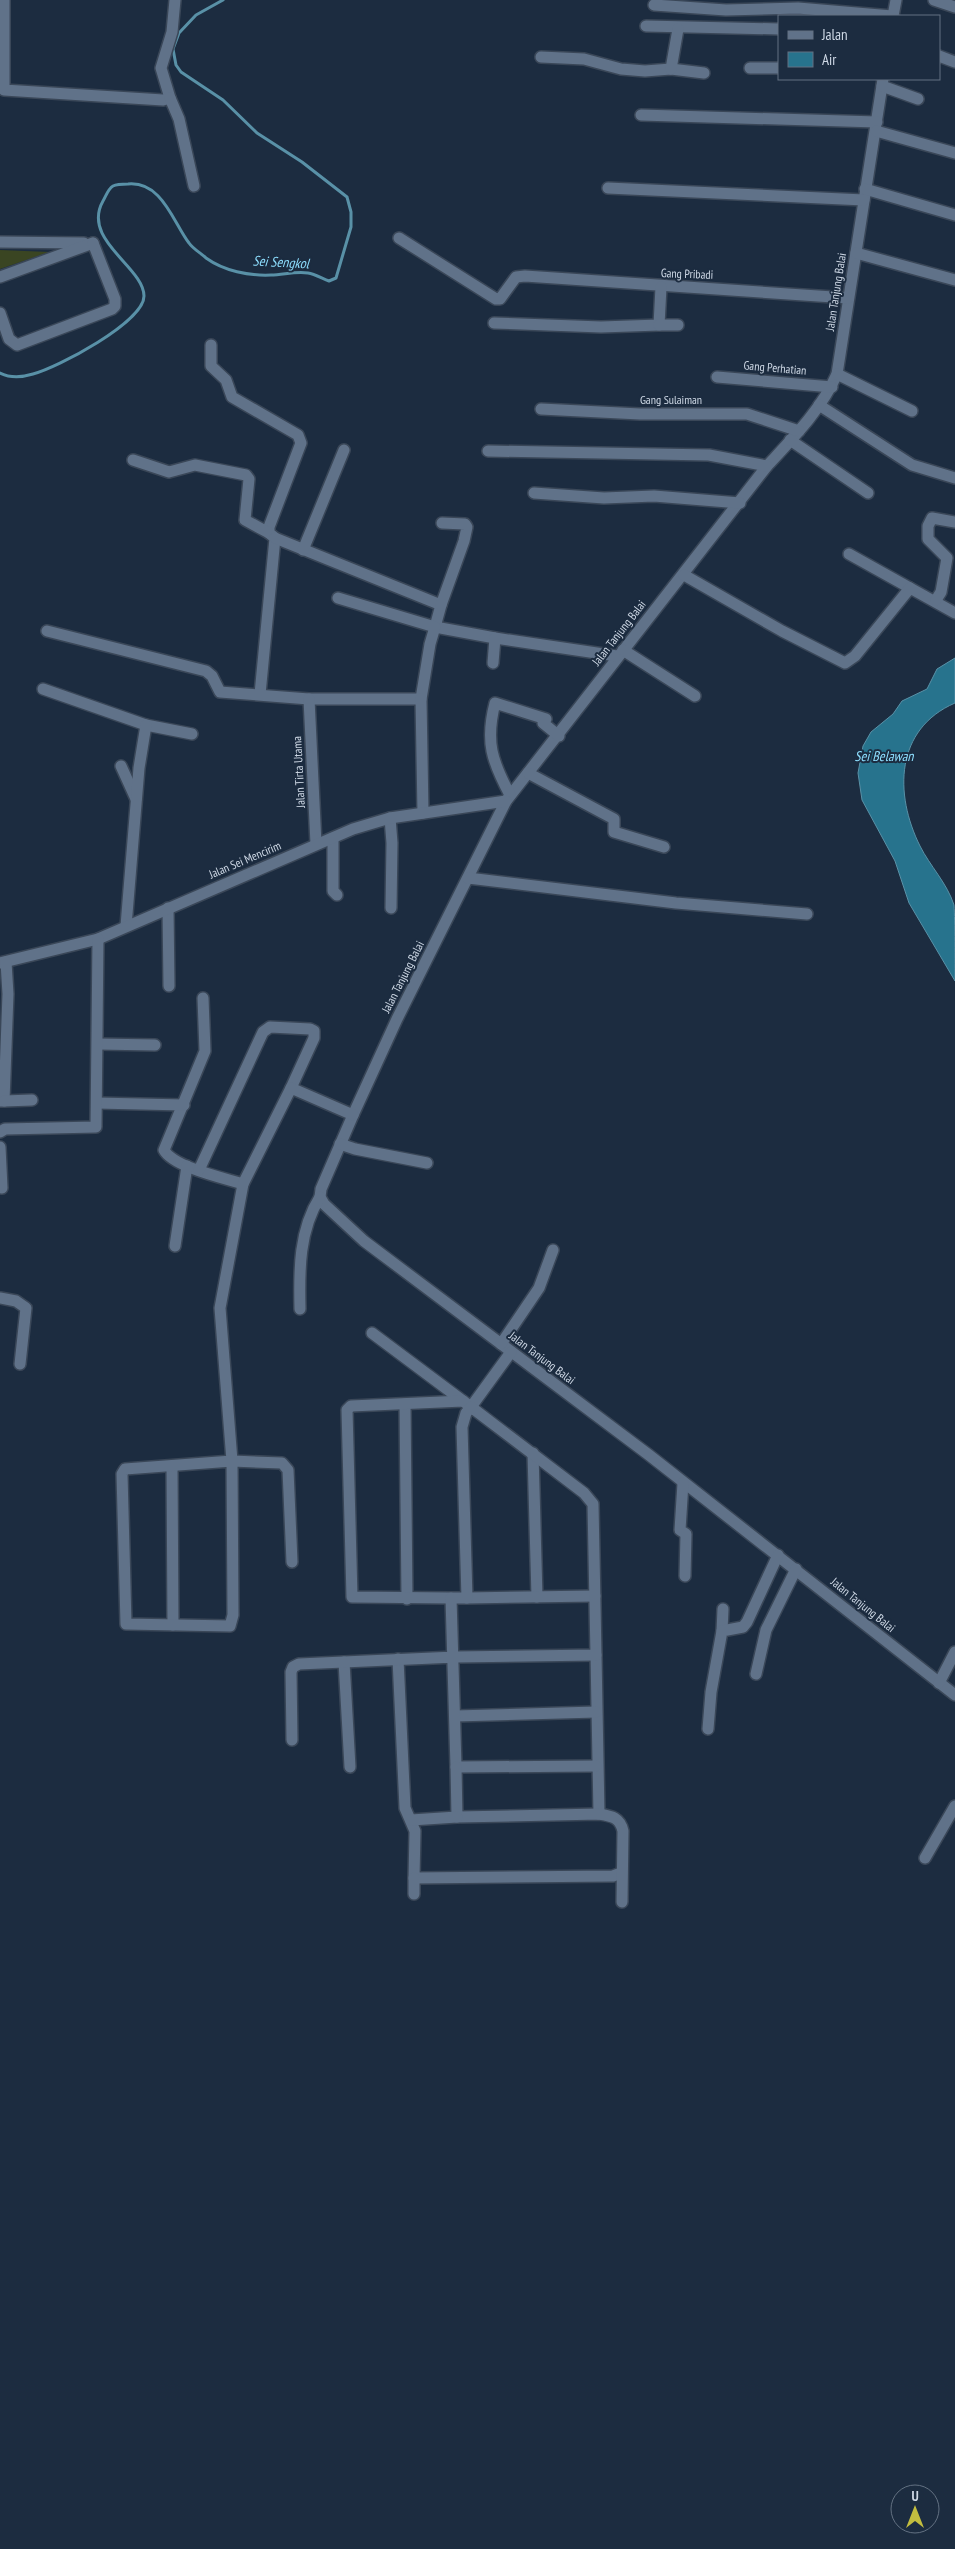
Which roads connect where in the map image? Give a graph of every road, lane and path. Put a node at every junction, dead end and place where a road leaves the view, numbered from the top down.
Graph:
1 (4, 0) edge
2 (175, 0) edge
3 (896, 0) edge
4 (934, 0) edge
5 (798, 4) edge
6 (654, 5) dead end
7 (955, 7) edge
8 (885, 15) edge
9 (893, 15) edge
10 (646, 26) dead end
11 (678, 28) junction
12 (778, 29) edge
13 (541, 56) dead end
14 (940, 56) edge
15 (955, 62) edge
16 (750, 68) dead end
17 (778, 68) edge
18 (671, 69) junction
19 (704, 73) dead end
20 (882, 82) edge
21 (170, 98) junction
22 (918, 99) dead end
23 (641, 115) dead end
24 (876, 126) junction
25 (955, 153) edge
26 (194, 186) dead end
27 (608, 188) dead end
28 (864, 194) junction
29 (955, 215) edge
30 (399, 238) dead end
31 (0, 242) edge
32 (93, 243) junction
33 (856, 253) junction
34 (0, 276) edge
35 (955, 280) edge
36 (661, 287) junction
37 (848, 298) junction
38 (0, 313) edge
39 (494, 323) dead end
40 (659, 325) junction
41 (678, 326) dead end
42 (211, 345) dead end
43 (837, 374) junction
44 (717, 378) dead end
45 (832, 387) junction
46 (819, 405) junction
47 (541, 409) dead end
48 (912, 411) dead end
49 (799, 431) junction
50 (790, 440) junction
51 (344, 450) dead end
52 (488, 451) dead end
53 (133, 460) dead end
54 (767, 466) junction
55 (955, 478) edge
56 (534, 492) dead end
57 (868, 492) dead end
58 (740, 503) junction
59 (955, 522) edge
60 (442, 523) dead end
61 (272, 536) junction
62 (303, 550) junction
63 (849, 554) dead end
64 (950, 568) edge
65 (684, 575) junction
66 (910, 588) junction
67 (338, 598) dead end
68 (936, 600) junction
69 (440, 606) junction
70 (955, 613) edge
71 (435, 627) junction
72 (48, 632) dead end
73 (495, 638) junction
74 (620, 653) junction
75 (493, 663) dead end
76 (43, 689) dead end
77 (260, 694) junction
78 (695, 696) dead end
79 (308, 698) junction
80 (421, 699) junction
81 (146, 725) junction
82 (192, 734) dead end
83 (559, 736) junction
84 (121, 766) dead end
85 (528, 773) junction
86 (508, 798) junction
87 (136, 801) junction
88 (423, 814) junction
89 (390, 818) junction
90 (333, 838) junction
91 (316, 844) junction
92 (664, 846) dead end
93 (468, 878) junction
94 (336, 896) dead end
95 (168, 908) junction
96 (391, 908) dead end
97 (807, 914) dead end
98 (126, 926) junction
99 (98, 939) junction
100 (3, 962) edge
101 (169, 986) dead end
102 (203, 998) dead end
103 (98, 1044) junction
104 (155, 1045) dead end
105 (291, 1088) junction
106 (32, 1100) dead end
107 (2, 1101) edge
108 (97, 1103) junction
109 (184, 1105) junction
110 (352, 1115) junction
111 (0, 1132) edge
112 (340, 1144) junction
113 (0, 1148) edge
114 (427, 1163) dead end
115 (187, 1166) junction
116 (199, 1170) junction
117 (243, 1184) junction
118 (2, 1188) dead end
119 (320, 1197) junction
120 (174, 1246) dead end
121 (554, 1250) dead end
122 (0, 1298) edge
123 (300, 1308) dead end
124 (372, 1333) dead end
125 (501, 1344) junction
126 (512, 1352) junction
127 (20, 1364) dead end
128 (406, 1404) junction
129 (467, 1404) junction
130 (533, 1453) junction
131 (232, 1461) junction
132 (172, 1466) junction
133 (683, 1483) junction
134 (778, 1555) junction
135 (292, 1562) dead end
136 (796, 1569) junction
137 (685, 1576) dead end
138 (595, 1596) junction
139 (537, 1597) junction
140 (452, 1598) junction
141 (467, 1598) junction
142 (407, 1599) junction
143 (723, 1609) dead end
144 (173, 1625) junction
145 (722, 1631) junction
146 (955, 1652) edge
147 (596, 1655) junction
148 (454, 1657) junction
149 (398, 1659) junction
150 (344, 1662) junction
151 (756, 1674) dead end
152 (939, 1683) junction
153 (955, 1695) edge
154 (596, 1712) junction
155 (455, 1716) junction
156 (708, 1729) dead end
157 (292, 1740) dead end
158 (596, 1766) junction
159 (350, 1767) dead end
160 (456, 1768) junction
161 (955, 1806) edge
162 (599, 1814) junction
163 (457, 1817) junction
164 (410, 1820) junction
165 (925, 1858) dead end
166 (620, 1873) junction
167 (414, 1878) junction
168 (414, 1894) dead end
169 (622, 1902) dead end

1 - 21 street
2 - 21 street
3 - 9 street
4 - 7 street
5 - 6 street
5 - 8 street
10 - 11 street
11 - 12 street
11 - 18 street
13 - 18 street
14 - 15 street
16 - 17 street
18 - 19 street
20 - 22 street
20 - 24 street, Jalan Tanjung Balai
21 - 26 street
23 - 24 street
24 - 25 street
24 - 28 street, Jalan Tanjung Balai
27 - 28 street
28 - 29 street
28 - 33 street, Jalan Tanjung Balai
30 - 36 street, Gang Pribadi
31 - 32 street
32 - 34 street
32 - 38 street
33 - 35 street
33 - 37 street, Jalan Tanjung Balai
36 - 37 street, Gang Pribadi
36 - 40 street
37 - 43 street, Jalan Tanjung Balai
39 - 40 street
40 - 41 street
42 - 61 street
43 - 45 street, Jalan Tanjung Balai
43 - 48 street
44 - 45 street, Gang Perhatian
45 - 46 street, Jalan Tanjung Balai
46 - 49 street, Jalan Tanjung Balai
46 - 55 street
47 - 49 street, Gang Sulaiman
49 - 50 street, Jalan Tanjung Balai
50 - 54 street, Jalan Tanjung Balai
50 - 57 street
51 - 62 street
52 - 54 street
53 - 61 street
54 - 58 street, Jalan Tanjung Balai
56 - 58 street
58 - 65 street, Jalan Tanjung Balai
59 - 64 street
60 - 69 street
61 - 62 street
61 - 77 street
62 - 69 street
63 - 66 street
64 - 68 street
65 - 66 street
65 - 74 street, Jalan Tanjung Balai
66 - 68 street
67 - 71 street
68 - 70 street
69 - 71 street
71 - 73 street
71 - 80 street
72 - 77 street
73 - 74 street
73 - 75 street
74 - 78 street
74 - 83 street, Jalan Tanjung Balai
76 - 81 street
77 - 79 street
79 - 80 street
79 - 91 street, Jalan Tirta Utama
80 - 88 street
81 - 82 street
81 - 87 street
83 - 85 street, Jalan Tanjung Balai
83 - 86 street
84 - 87 street
85 - 86 street, Jalan Tanjung Balai
85 - 92 street
86 - 88 street, Jalan Sei Mencirim
86 - 93 street, Jalan Tanjung Balai
87 - 98 street
88 - 89 street, Jalan Sei Mencirim
89 - 90 street, Jalan Sei Mencirim
89 - 96 street
90 - 91 street, Jalan Sei Mencirim
90 - 94 street
91 - 95 street, Jalan Sei Mencirim
93 - 97 street
93 - 110 street, Jalan Tanjung Balai
95 - 98 street, Jalan Sei Mencirim
95 - 101 street
98 - 99 street, Jalan Sei Mencirim
99 - 100 street, Jalan Sei Mencirim
99 - 103 street
100 - 107 street
102 - 109 street
103 - 104 street
103 - 108 street
105 - 110 street
105 - 116 street
105 - 117 street
106 - 107 street
108 - 109 street
108 - 111 street
109 - 115 street
110 - 112 street, Jalan Tanjung Balai
112 - 114 street
112 - 119 street, Jalan Tanjung Balai
113 - 118 street
115 - 116 street
115 - 120 street
116 - 117 street
117 - 131 street
119 - 123 street
119 - 125 street, Jalan Tanjung Balai
121 - 125 street
122 - 127 street
124 - 129 street
125 - 126 street, Jalan Tanjung Balai
126 - 129 street
126 - 133 street, Jalan Tanjung Balai
128 - 129 street
128 - 142 street
128 - 142 street
129 - 130 street
129 - 141 street
130 - 138 street
130 - 139 street
131 - 132 street
131 - 135 street
131 - 144 street
132 - 144 street
132 - 144 street
133 - 134 street, Jalan Tanjung Balai
133 - 137 street
134 - 136 street, Jalan Tanjung Balai
134 - 145 street
136 - 151 street
136 - 152 street, Jalan Tanjung Balai
138 - 139 street
138 - 147 street
139 - 141 street
140 - 141 street
140 - 142 street
140 - 148 street
143 - 145 street
145 - 156 street
146 - 152 street
147 - 148 street
147 - 154 street
148 - 149 street
148 - 155 street
149 - 150 street
149 - 164 street
150 - 157 street
150 - 159 street
152 - 153 street, Jalan Tanjung Balai
154 - 155 street
154 - 158 street
155 - 160 street
158 - 160 street
158 - 162 street
160 - 163 street
161 - 165 street
162 - 163 street
162 - 166 street
163 - 164 street
164 - 167 street
166 - 167 street
166 - 169 street
167 - 168 street

